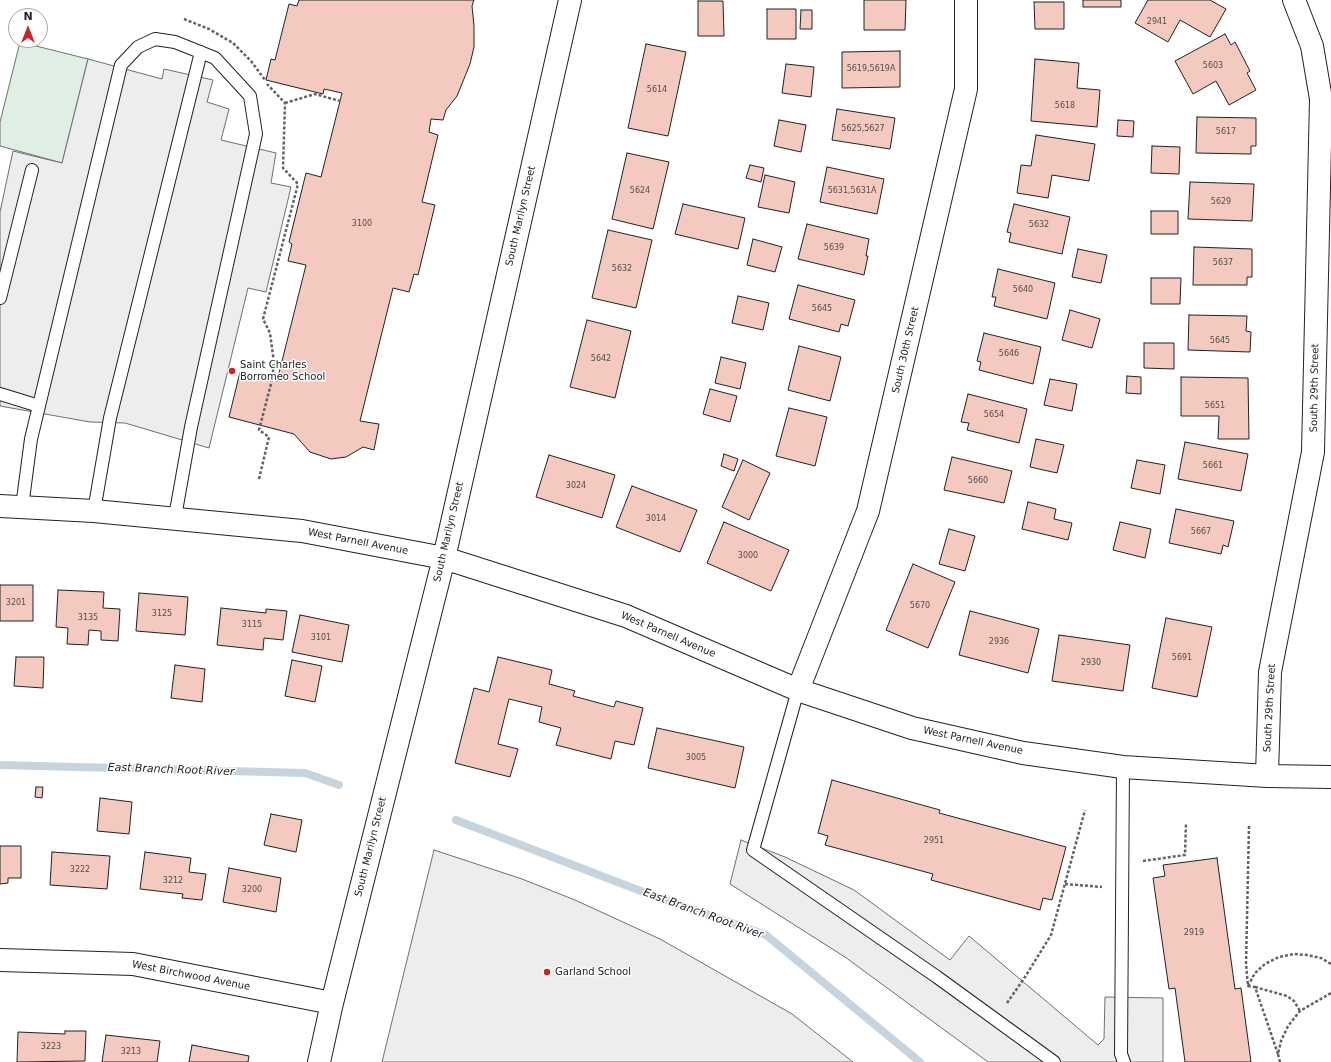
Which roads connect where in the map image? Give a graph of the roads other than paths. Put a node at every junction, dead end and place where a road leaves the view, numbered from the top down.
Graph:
1 (570, 0) edge
2 (966, 0) edge
3 (1294, 0) edge
4 (201, 52) junction
5 (32, 170) dead end
6 (0, 298) edge
7 (0, 394) edge
8 (39, 406) junction
9 (0, 506) edge
10 (22, 508) junction
11 (94, 511) junction
12 (175, 517) junction
13 (444, 558) junction
14 (798, 690) junction
15 (1123, 767) junction
16 (1267, 776) junction
17 (1331, 777) edge
18 (0, 960) edge
19 (332, 1003) junction
20 (319, 1062) edge
21 (1054, 1062) edge
22 (1124, 1062) edge

1 - 13 street, South Marilyn Street
2 - 14 street, South 30th Street
3 - 16 street, South 29th Street
4 - 8 lane
4 - 11 lane
4 - 12 lane
5 - 6 lane
7 - 8 lane
8 - 10 lane
9 - 10 street, West Parnell Avenue
10 - 11 street, West Parnell Avenue
11 - 12 street, West Parnell Avenue
12 - 13 street, West Parnell Avenue
13 - 14 street, West Parnell Avenue
13 - 19 street, South Marilyn Street
14 - 15 street, West Parnell Avenue
14 - 21 lane
15 - 16 street, West Parnell Avenue
15 - 22 lane
16 - 17 street, West Parnell Avenue
18 - 19 street, West Birchwood Avenue
19 - 20 street, South Marilyn Street

